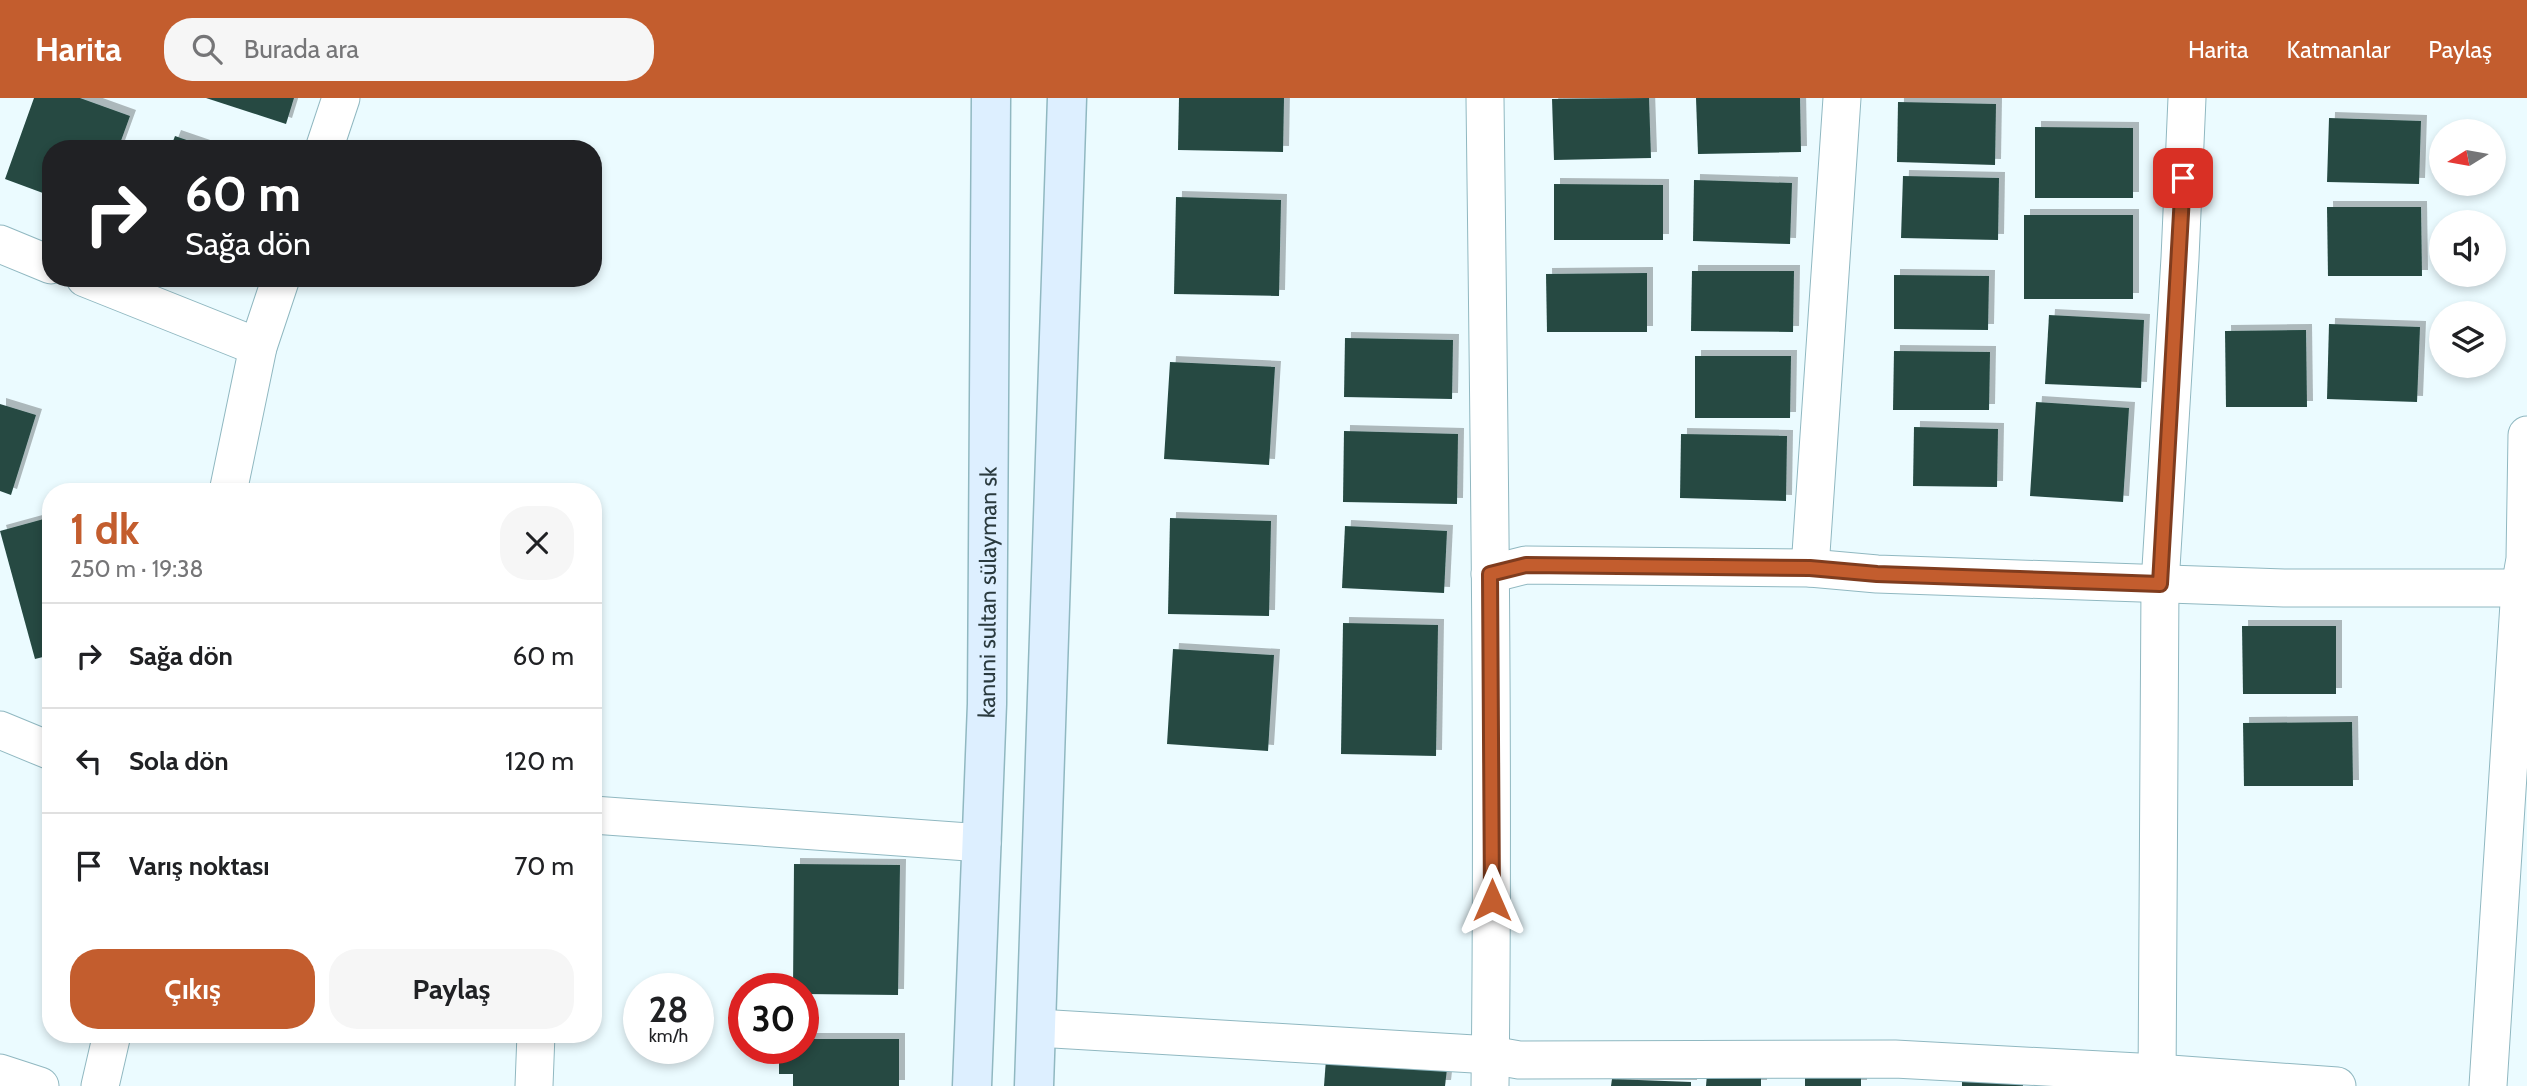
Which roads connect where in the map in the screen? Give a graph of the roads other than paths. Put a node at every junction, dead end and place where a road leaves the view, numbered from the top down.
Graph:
1 (341, 98) edge
2 (991, 98) edge
3 (1067, 98) edge
4 (1485, 98) edge
5 (1842, 98) edge
6 (2187, 98) edge
7 (327, 140) edge
8 (0, 244) edge
9 (42, 261) edge
10 (108, 287) edge
11 (278, 287) edge
12 (258, 347) junction
13 (2527, 435) edge
14 (230, 483) edge
15 (1810, 568) junction
16 (1490, 574) junction
17 (2160, 584) junction
18 (2524, 588) edge
19 (0, 730) edge
20 (42, 747) edge
21 (602, 816) edge
22 (982, 843) junction
23 (1037, 1028) junction
24 (110, 1043) edge
25 (536, 1043) edge
26 (1490, 1071) edge
27 (0, 1073) edge
28 (2157, 1080) edge
29 (2296, 1085) edge
30 (40, 1086) edge
31 (100, 1086) edge
32 (534, 1086) edge
33 (972, 1086) edge
34 (1034, 1086) edge
35 (2337, 1086) edge
36 (2488, 1086) edge

1 - 7 street
2 - 22 main road, kanuni sultan sülayman sk
3 - 23 main road
4 - 16 street
5 - 15 street
6 - 17 street
8 - 9 street
10 - 12 street
11 - 12 street
12 - 14 street
13 - 18 street
15 - 16 street
15 - 17 street
16 - 26 street
17 - 18 street
17 - 28 street
18 - 36 street
19 - 20 street
21 - 22 street
22 - 33 main road, kanuni sultan sülayman sk
23 - 26 street
23 - 34 main road
24 - 31 street
25 - 32 street
26 - 28 street
27 - 30 street
28 - 29 street
29 - 35 street

